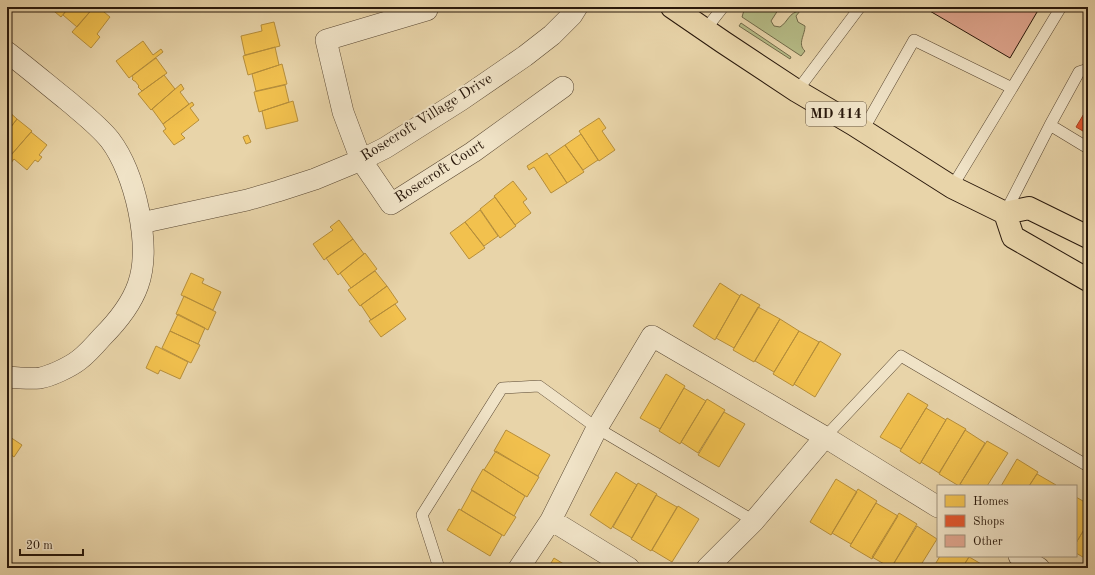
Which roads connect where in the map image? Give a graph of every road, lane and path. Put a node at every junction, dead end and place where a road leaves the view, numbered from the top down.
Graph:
1 (577, 7) edge
2 (672, 7) edge
3 (724, 7) edge
4 (860, 7) edge
5 (1061, 7) edge
6 (427, 10) dead end
7 (706, 30) junction
8 (7, 52) edge
9 (1088, 70) edge
10 (563, 87) dead end
11 (1012, 88) junction
12 (798, 91) junction
13 (1050, 125) junction
14 (863, 130) junction
15 (1088, 148) edge
16 (362, 160) junction
17 (952, 187) junction
18 (1005, 213) junction
19 (141, 222) junction
20 (1088, 237) edge
21 (1088, 280) edge
22 (7, 377) edge
23 (597, 428) junction
24 (825, 437) junction
25 (1088, 466) edge
26 (937, 505) edge
27 (551, 520) junction
28 (754, 521) junction
29 (1021, 557) edge
30 (439, 568) edge
31 (519, 568) edge
32 (629, 568) edge
33 (707, 568) edge
34 (1039, 568) edge

1 - 16 street, Rosecroft Village Drive
2 - 7 main road, MD 414
3 - 7 lane
4 - 12 lane
5 - 11 lane
6 - 16 street, Rosecroft Court
7 - 12 main road, MD 414
8 - 19 street
9 - 13 lane
10 - 16 street, Rosecroft Court
11 - 14 lane
11 - 17 lane
12 - 14 main road, MD 414
13 - 15 lane
13 - 18 lane
14 - 17 main road, MD 414
16 - 19 street, Rosecroft Village Drive
17 - 18 main road, MD 414
18 - 20 main road
18 - 21 main road
19 - 22 street
23 - 24 street
23 - 27 street
23 - 28 lane
23 - 30 lane
24 - 25 lane
24 - 26 street
24 - 28 street
27 - 31 street
27 - 32 street
28 - 33 street
29 - 34 street

